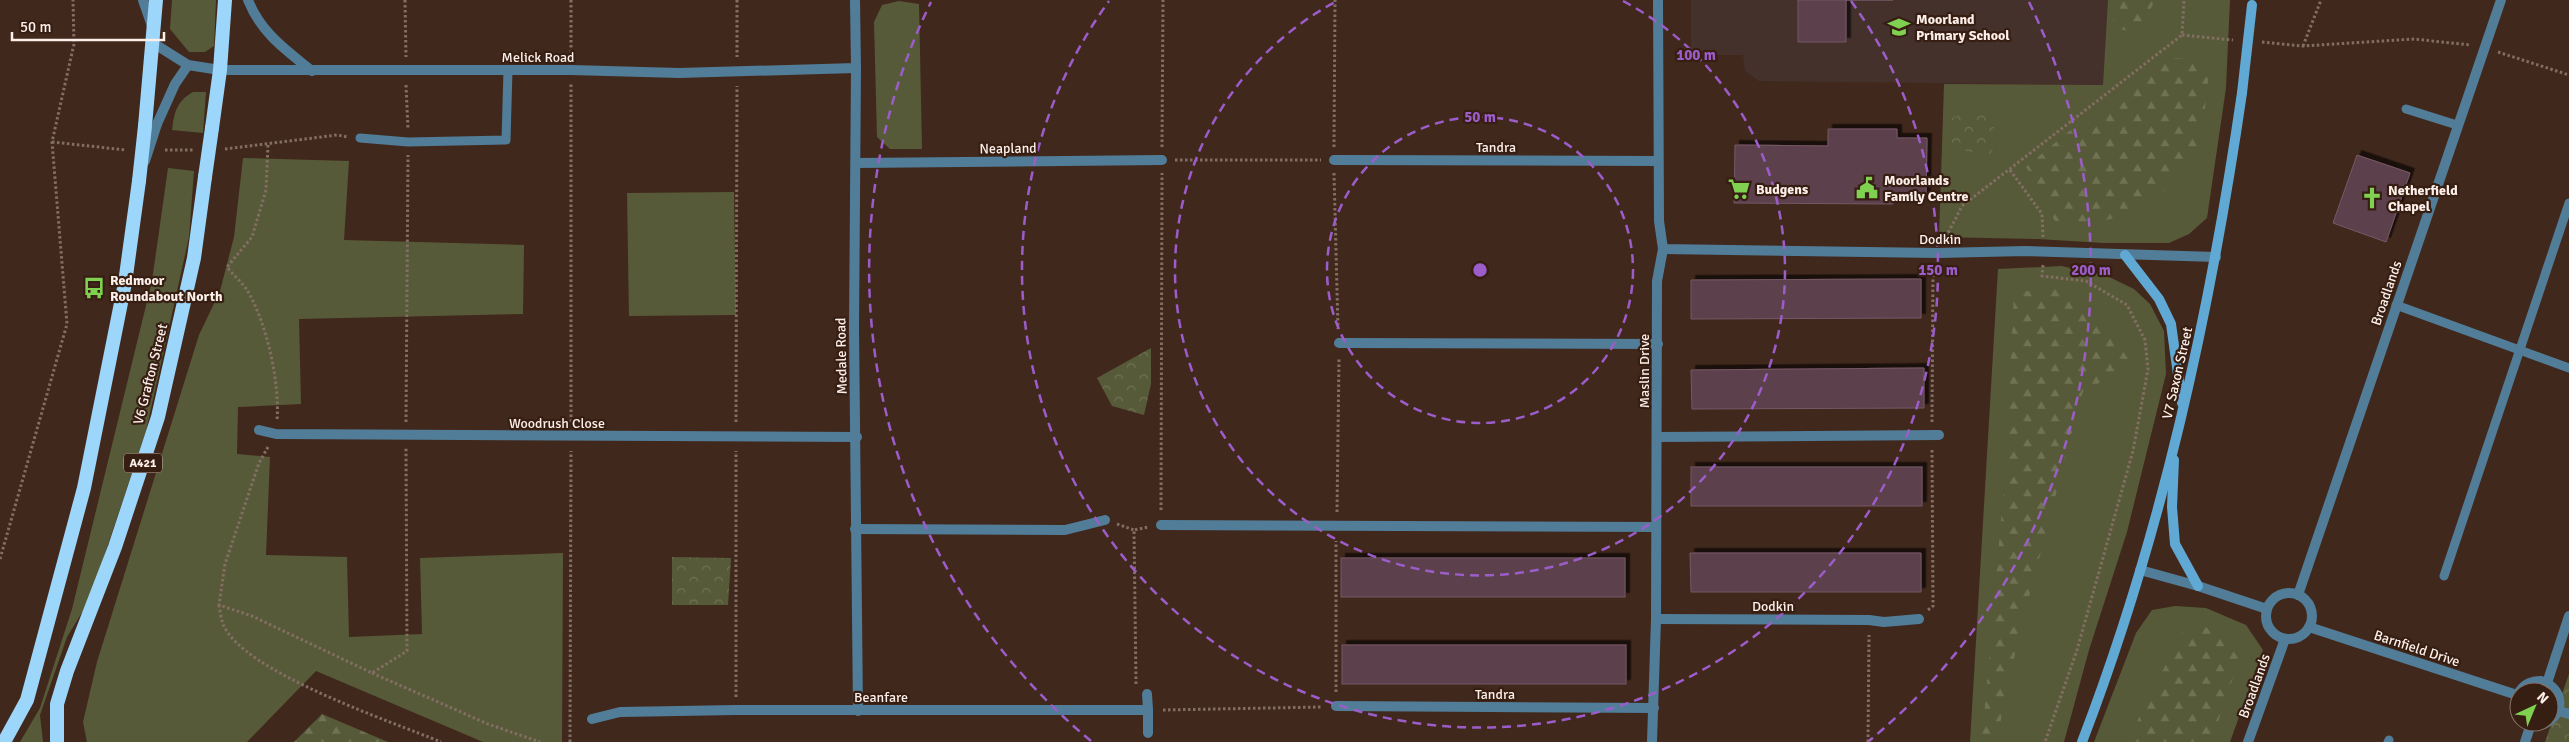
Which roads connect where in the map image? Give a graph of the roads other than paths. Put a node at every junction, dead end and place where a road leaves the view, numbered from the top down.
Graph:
1 (143, 0) edge
2 (156, 0) edge
3 (225, 0) edge
4 (248, 0) edge
5 (855, 0) edge
6 (1658, 0) edge
7 (2501, 0) edge
8 (2252, 2) edge
9 (154, 37) junction
10 (188, 66) junction
11 (856, 68) junction
12 (220, 70) junction
13 (508, 70) junction
14 (312, 71) junction
15 (2406, 109) dead end
16 (151, 125) junction
17 (2457, 125) junction
18 (360, 138) dead end
19 (1162, 160) road end
20 (1334, 160) road end
21 (1658, 161) junction
22 (856, 163) junction
23 (2569, 203) edge
24 (1663, 249) junction
25 (2125, 255) junction
26 (2216, 258) junction
27 (2396, 305) junction
28 (1339, 343) dead end
29 (1658, 344) junction
30 (2520, 350) junction
31 (2569, 368) edge
32 (2182, 411) junction
33 (259, 430) dead end
34 (1939, 436) dead end
35 (856, 437) junction
36 (1658, 438) junction
37 (2175, 442) junction
38 (1105, 520) dead end
39 (1161, 525) road end
40 (1656, 526) junction
41 (855, 530) junction
42 (2140, 570) junction
43 (2444, 576) dead end
44 (2198, 586) junction
45 (2298, 595) junction
46 (2267, 609) junction
47 (2569, 616) edge
48 (1656, 619) junction
49 (1919, 619) dead end
50 (2309, 626) junction
51 (2285, 639) junction
52 (2547, 682) edge
53 (2509, 692) edge
54 (1147, 694) road end
55 (2559, 696) edge
56 (1336, 706) road end
57 (1654, 708) junction
58 (1148, 710) junction
59 (858, 711) junction
60 (2564, 713) edge
61 (592, 719) dead end
62 (1148, 733) dead end
63 (4, 742) edge
64 (57, 742) edge
65 (1652, 742) edge
66 (2082, 742) edge
67 (2248, 742) edge

1 - 9 street
2 - 9 highway
3 - 12 highway, V6 Grafton Street / A421
4 - 14 street
5 - 11 street, Medale Road
6 - 21 street, Maslin Drive
7 - 17 street, Broadlands
8 - 26 main road, V7 Saxon Street, bridge
9 - 10 street
9 - 16 highway
10 - 12 street, Melick Road
10 - 16 street
11 - 13 street, Melick Road
11 - 22 street, Medale Road
12 - 14 street, Melick Road
12 - 64 highway, V6 Grafton Street / A421, bridge
13 - 14 street, Melick Road
13 - 18 lane
15 - 17 lane
16 - 63 highway, bridge
17 - 27 street, Broadlands
19 - 22 street, Neapland
20 - 21 street, Tandra
21 - 24 street, Maslin Drive
22 - 35 street, Medale Road
23 - 30 lane
24 - 25 street, Dodkin
24 - 29 street, Maslin Drive
25 - 26 street, Dodkin
25 - 32 main road
26 - 32 main road, V7 Saxon Street
27 - 30 lane
27 - 45 street, Broadlands
28 - 29 street
29 - 36 street, Maslin Drive
30 - 31 lane
30 - 43 lane
32 - 37 main road, V7 Saxon Street
33 - 35 street, Woodrush Close
34 - 36 street
35 - 41 street, Medale Road
36 - 40 street, Maslin Drive
37 - 42 main road, V7 Saxon Street
37 - 44 main road
38 - 41 street
39 - 40 street
40 - 48 street, Maslin Drive
41 - 59 street, Medale Road
42 - 44 street
42 - 66 main road, V7 Saxon Street
44 - 46 street
45 - 46 street
45 - 50 street
46 - 51 street
47 - 52 street
48 - 49 street, Dodkin
48 - 57 street, Maslin Drive
50 - 51 street
50 - 53 street, Barnfield Drive
51 - 67 street, Broadlands
54 - 58 street
55 - 60 street
56 - 57 street, Tandra
57 - 65 street, Maslin Drive
58 - 59 street, Beanfare
58 - 62 street
59 - 61 street, Beanfare

